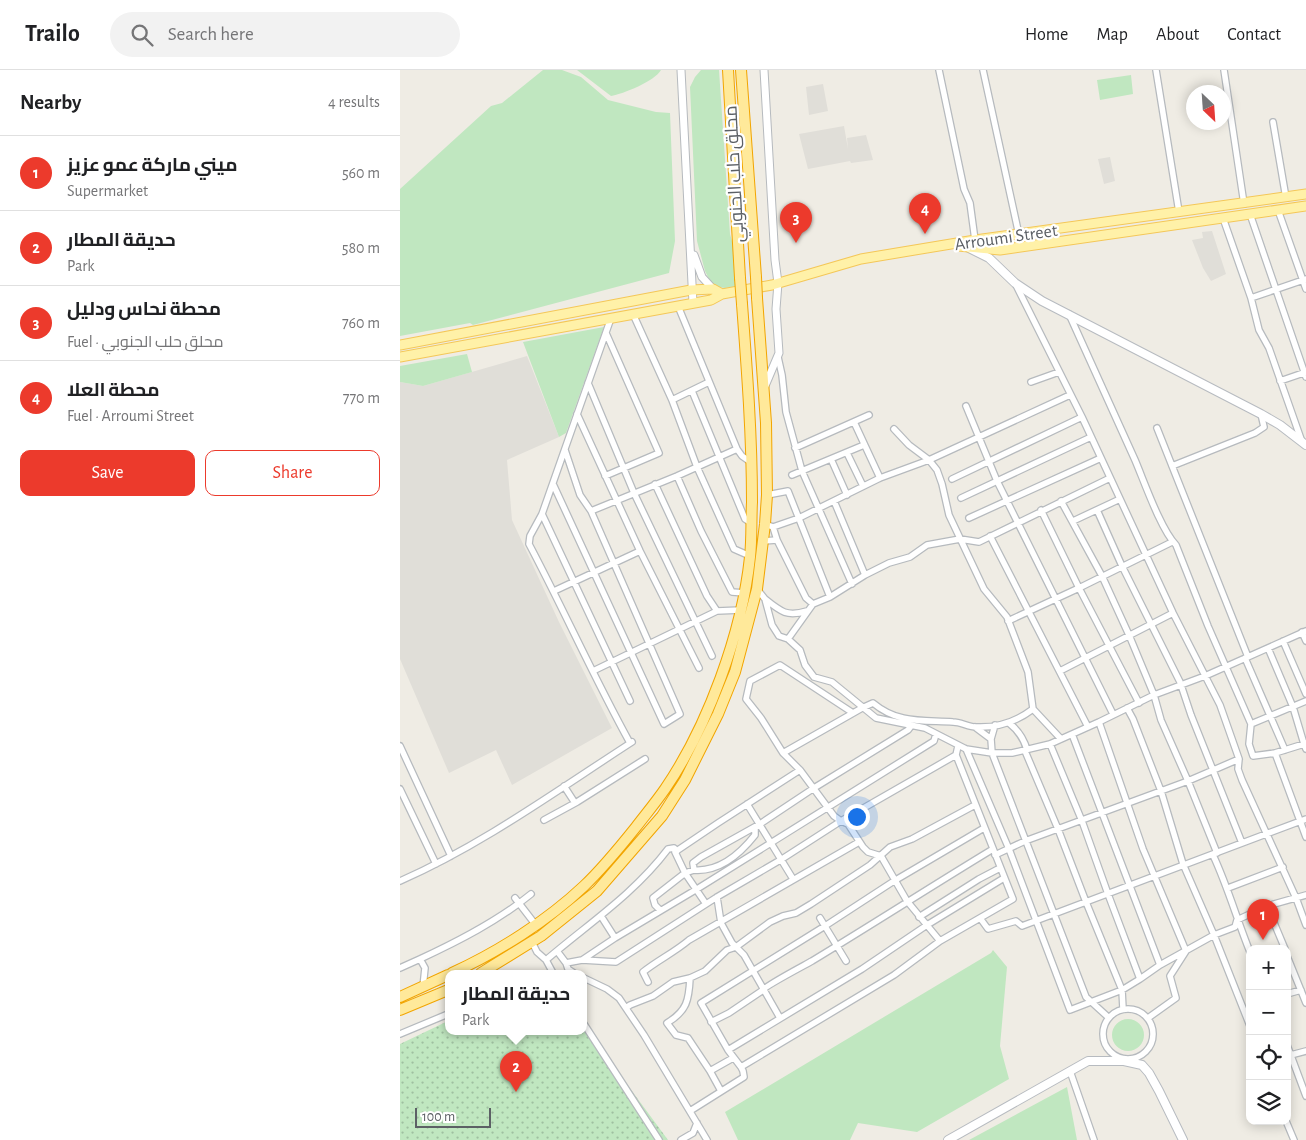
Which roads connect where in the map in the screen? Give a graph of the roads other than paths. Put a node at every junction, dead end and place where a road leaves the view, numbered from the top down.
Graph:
1 (681, 70) edge
2 (728, 70) edge
3 (741, 70) edge
4 (764, 70) edge
5 (939, 70) edge
6 (983, 70) edge
7 (1156, 70) edge
8 (1224, 70) edge
9 (1273, 122) dead end
10 (1306, 194) edge
11 (1289, 197) junction
12 (1244, 204) junction
13 (1306, 206) edge
14 (1294, 208) junction
15 (1278, 210) junction
16 (1179, 212) junction
17 (1250, 214) junction
18 (1223, 218) junction
19 (1019, 235) junction
20 (975, 240) junction
21 (691, 244) junction
22 (945, 245) junction
23 (967, 247) junction
24 (1304, 280) edge
25 (778, 283) junction
26 (1015, 283) junction
27 (1276, 288) junction
28 (713, 289) junction
29 (1306, 289) edge
30 (691, 290) junction
31 (722, 294) junction
32 (1251, 298) junction
33 (693, 303) junction
34 (678, 306) junction
35 (1068, 313) junction
36 (633, 314) junction
37 (611, 318) junction
38 (606, 333) junction
39 (400, 345) edge
40 (400, 357) edge
41 (778, 359) junction
42 (762, 363) junction
43 (1059, 372) junction
44 (1306, 374) edge
45 (1280, 381) junction
46 (588, 382) junction
47 (709, 382) junction
48 (1031, 382) dead end
49 (692, 390) junction
50 (764, 394) junction
51 (1070, 395) junction
52 (672, 400) junction
53 (966, 406) dead end
54 (577, 414) junction
55 (1261, 414) junction
56 (869, 415) dead end
57 (1082, 417) junction
58 (854, 422) junction
59 (1157, 428) dead end
60 (894, 429) dead end
61 (1091, 437) junction
62 (978, 438) junction
63 (1304, 443) edge
64 (864, 445) junction
65 (795, 448) junction
66 (737, 449) junction
67 (565, 450) junction
68 (848, 452) junction
69 (719, 457) junction
70 (1101, 458) junction
71 (831, 459) junction
72 (928, 460) junction
73 (989, 461) junction
74 (752, 463) junction
75 (1172, 466) junction
76 (697, 467) junction
77 (624, 468) junction
78 (802, 471) junction
79 (792, 475) dead end
80 (605, 476) junction
81 (677, 476) junction
82 (880, 478) junction
83 (1110, 478) junction
84 (952, 479) dead end
85 (997, 481) junction
86 (553, 484) junction
87 (654, 484) junction
88 (863, 486) junction
89 (634, 493) junction
90 (847, 494) junction
91 (767, 495) junction
92 (961, 498) dead end
93 (617, 499) junction
94 (1061, 500) junction
95 (1120, 500) junction
96 (834, 501) junction
97 (1006, 501) junction
98 (819, 507) junction
99 (1041, 510) junction
100 (1097, 510) junction
101 (591, 511) junction
102 (542, 514) junction
103 (799, 518) junction
104 (969, 518) dead end
105 (1073, 521) junction
106 (1017, 522) junction
107 (752, 523) junction
108 (769, 525) junction
109 (990, 536) junction
110 (960, 539) junction
111 (777, 540) junction
112 (763, 541) junction
113 (1172, 542) junction
114 (640, 552) junction
115 (1145, 555) junction
116 (750, 556) junction
117 (614, 563) junction
118 (1122, 566) junction
119 (594, 573) junction
120 (865, 575) junction
121 (1102, 576) junction
122 (574, 582) junction
123 (852, 584) junction
124 (1079, 588) junction
125 (757, 589) junction
126 (554, 591) junction
127 (745, 593) junction
128 (830, 597) junction
129 (765, 599) junction
130 (1056, 599) junction
131 (814, 604) junction
132 (741, 610) junction
133 (717, 611) junction
134 (807, 611) junction
135 (1029, 611) junction
136 (1173, 613) junction
137 (696, 621) junction
138 (1008, 621) junction
139 (1151, 624) junction
140 (679, 630) junction
141 (1304, 632) edge
142 (1130, 635) junction
143 (788, 639) junction
144 (1282, 641) junction
145 (1306, 641) edge
146 (649, 645) junction
147 (1109, 646) junction
148 (1268, 648) junction
149 (632, 653) junction
150 (712, 656) dead end
151 (1246, 657) junction
152 (1084, 658) junction
153 (613, 662) junction
154 (1226, 666) junction
155 (699, 668) dead end
156 (593, 671) junction
157 (1060, 671) junction
158 (1206, 676) junction
159 (1181, 685) junction
160 (1306, 694) edge
161 (1154, 695) junction
162 (630, 701) dead end
163 (1306, 701) edge
164 (1139, 703) junction
165 (1293, 707) junction
166 (862, 708) junction
167 (1127, 708) junction
168 (1033, 709) junction
169 (853, 713) junction
170 (1113, 714) junction
171 (1271, 717) junction
172 (1099, 722) junction
173 (1009, 723) junction
174 (1251, 724) junction
175 (995, 725) junction
176 (911, 726) junction
177 (974, 727) junction
178 (1088, 727) junction
179 (936, 734) junction
180 (1072, 734) junction
181 (991, 739) junction
182 (1061, 739) junction
183 (1050, 744) junction
184 (1305, 745) edge
185 (400, 746) edge
186 (958, 746) junction
187 (966, 750) junction
188 (1285, 750) junction
189 (1026, 751) junction
190 (783, 753) junction
191 (992, 753) junction
192 (1275, 753) junction
193 (956, 755) junction
194 (645, 759) dead end
195 (1239, 759) junction
196 (800, 770) junction
197 (1212, 771) junction
198 (1188, 781) junction
199 (564, 786) junction
200 (814, 788) junction
201 (400, 789) edge
202 (1161, 791) junction
203 (575, 803) junction
204 (1127, 803) junction
205 (747, 804) junction
206 (975, 805) junction
207 (828, 806) junction
208 (1102, 813) junction
209 (544, 820) dead end
210 (1303, 820) edge
211 (1082, 821) junction
212 (841, 822) junction
213 (757, 826) junction
214 (984, 828) junction
215 (1058, 829) junction
216 (1268, 833) junction
217 (1306, 837) edge
218 (1025, 841) junction
219 (859, 842) junction
220 (772, 843) junction
221 (1242, 843) junction
222 (1009, 849) junction
223 (676, 851) junction
224 (994, 852) junction
225 (1215, 854) junction
226 (451, 856) junction
227 (881, 856) junction
228 (782, 859) junction
229 (436, 864) junction
230 (1183, 864) junction
231 (1283, 867) junction
232 (1000, 868) junction
233 (694, 870) junction
234 (685, 873) junction
235 (1155, 876) junction
236 (1004, 878) junction
237 (793, 879) junction
238 (400, 881) edge
239 (894, 881) junction
240 (1130, 885) junction
241 (1228, 888) junction
242 (698, 889) junction
243 (531, 894) dead end
244 (1108, 894) junction
245 (1306, 894) edge
246 (515, 898) dead end
247 (717, 898) junction
248 (1296, 898) junction
249 (907, 901) junction
250 (1086, 902) junction
251 (519, 904) junction
252 (706, 904) junction
253 (1268, 906) junction
254 (660, 910) junction
255 (1053, 913) junction
256 (601, 916) junction
257 (919, 917) junction
258 (820, 918) dead end
259 (980, 918) junction
260 (1237, 920) junction
261 (1035, 921) junction
262 (721, 923) junction
263 (535, 924) junction
264 (927, 925) junction
265 (1306, 925) edge
266 (825, 926) junction
267 (1214, 935) junction
268 (728, 936) junction
269 (615, 938) junction
270 (940, 941) junction
271 (532, 942) junction
272 (838, 945) junction
273 (1247, 945) edge
274 (1283, 945) edge
275 (736, 947) junction
276 (727, 950) junction
277 (557, 951) junction
278 (1186, 951) junction
279 (420, 959) junction
280 (546, 960) junction
281 (582, 960) junction
282 (846, 961) dead end
283 (566, 963) junction
284 (1160, 965) junction
285 (1291, 966) edge
286 (400, 968) edge
287 (458, 970) edge
288 (486, 970) edge
289 (551, 970) edge
290 (570, 970) edge
291 (753, 971) junction
292 (445, 976) edge
293 (690, 978) junction
294 (587, 979) edge
295 (1140, 979) junction
296 (648, 982) dead end
297 (423, 986) junction
298 (763, 990) junction
299 (1122, 990) junction
300 (1301, 990) junction
301 (445, 991) edge
302 (1291, 993) edge
303 (400, 997) edge
304 (1092, 1001) junction
305 (1306, 1003) edge
306 (626, 1008) junction
307 (1123, 1009) junction
308 (400, 1010) edge
309 (445, 1015) edge
310 (1246, 1016) edge
311 (1108, 1017) junction
312 (780, 1018) junction
313 (1148, 1018) junction
314 (711, 1022) junction
315 (587, 1029) edge
316 (400, 1034) edge
317 (728, 1050) junction
318 (1306, 1051) edge
319 (1291, 1055) edge
320 (733, 1058) junction
321 (1291, 1060) edge
322 (741, 1067) junction
323 (710, 1071) junction
324 (1070, 1071) junction
325 (721, 1091) junction
326 (1306, 1096) edge
327 (690, 1111) junction
328 (697, 1123) junction
329 (1288, 1125) edge
330 (658, 1140) edge
331 (681, 1140) edge
332 (707, 1140) edge
333 (948, 1140) edge
334 (1094, 1140) edge
335 (1183, 1140) edge
336 (1294, 1140) edge

1 - 21 street
2 - 74 highway, محلق حلب الجنوبي, bridge
3 - 42 highway, محلق حلب الجنوبي, bridge
4 - 25 street
5 - 20 street
6 - 19 street
7 - 16 street
8 - 12 street
9 - 11 street
10 - 11 main road, Arroumi Street
11 - 12 main road, Arroumi Street
11 - 14 main road
12 - 16 main road, Arroumi Street
13 - 14 main road, Arroumi Street
14 - 15 main road, Arroumi Street
15 - 17 main road, Arroumi Street
15 - 24 street
16 - 19 main road, Arroumi Street
17 - 18 main road, Arroumi Street
17 - 27 street
18 - 23 main road, Arroumi Street
18 - 32 street
19 - 20 main road, Arroumi Street
20 - 22 main road, Arroumi Street
21 - 28 street
21 - 30 street
22 - 23 main road, Arroumi Street
22 - 25 main road
23 - 26 main road
24 - 27 street
24 - 29 street
25 - 31 main road
25 - 41 street
26 - 35 main road
26 - 43 street
27 - 32 street
27 - 44 street
28 - 30 main road
28 - 31 main road
30 - 33 street
30 - 39 main road
31 - 33 main road
32 - 45 street
33 - 34 main road
34 - 36 main road
34 - 47 street
35 - 55 main road
35 - 113 street
36 - 37 main road
36 - 52 street
37 - 38 street
37 - 40 main road
38 - 46 street
38 - 77 street
41 - 42 street
41 - 50 street
41 - 65 street
42 - 50 highway, محلق حلب الجنوبي
43 - 48 street
43 - 51 street
44 - 45 street
45 - 63 street
46 - 54 street
46 - 77 street
47 - 49 street
47 - 66 street
49 - 52 street
49 - 69 street
50 - 91 highway, محلق حلب الجنوبي
51 - 57 street
51 - 62 street
52 - 76 street
53 - 62 street
54 - 67 street
54 - 80 street
55 - 63 main road
55 - 75 street
56 - 58 street
57 - 61 street
57 - 73 street
58 - 64 street
58 - 65 street
59 - 75 street
60 - 72 street
61 - 70 street
61 - 85 street
62 - 72 street
62 - 73 street
64 - 68 street
64 - 82 street
65 - 78 street
66 - 69 street
66 - 74 street
67 - 86 street
67 - 101 street
68 - 71 street
68 - 88 street
69 - 76 street
69 - 107 street
70 - 83 street
70 - 97 street
71 - 78 street
71 - 90 street
72 - 82 street
72 - 110 street
73 - 84 street
73 - 85 street
74 - 107 highway, محلق حلب الجنوبي
75 - 151 street
76 - 81 street
76 - 116 street
77 - 80 street
77 - 89 street
78 - 79 street
78 - 98 street
80 - 93 street
81 - 87 street
81 - 127 street
82 - 88 street
83 - 94 street
83 - 95 street
85 - 92 street
85 - 97 street
86 - 102 street
86 - 119 street
87 - 89 street
87 - 133 street
88 - 90 street
89 - 93 street
89 - 137 street
90 - 96 street
91 - 103 street
91 - 108 highway, محلق حلب الجنوبي
93 - 101 street
93 - 114 street
94 - 99 street
94 - 105 street
95 - 100 street
95 - 115 street
96 - 98 street
96 - 120 street
97 - 104 street
97 - 106 street
98 - 103 street
98 - 123 street
99 - 106 street
99 - 124 street
100 - 105 street
100 - 118 street
101 - 117 street
102 - 122 street
102 - 126 street
103 - 108 street
103 - 128 street
105 - 121 street
106 - 109 street
106 - 130 street
107 - 116 highway, محلق حلب الجنوبي
108 - 111 street
108 - 112 highway, محلق حلب الجنوبي
109 - 110 street
109 - 135 street
110 - 120 street
110 - 138 street
111 - 112 street
111 - 131 street
112 - 125 highway, محلق حلب الجنوبي
113 - 115 street
113 - 154 street
114 - 117 street
114 - 140 street
115 - 118 street
115 - 136 street
116 - 127 highway, محلق حلب الجنوبي
117 - 119 street
117 - 146 street
118 - 121 street
118 - 139 street
119 - 122 street
119 - 149 street
120 - 123 street
121 - 124 street
121 - 142 street
122 - 126 street
122 - 153 street
123 - 128 street
124 - 130 street
124 - 147 street
125 - 129 street
125 - 271 highway, محلق حلب الجنوبي
126 - 156 street
127 - 132 highway, محلق حلب الجنوبي
128 - 131 street
129 - 134 street
129 - 143 street
130 - 135 street
130 - 152 street
131 - 134 street
132 - 133 street
132 - 263 highway, محلق حلب الجنوبي
133 - 137 street
134 - 143 street
135 - 138 street
135 - 157 street
136 - 139 street
136 - 158 street
137 - 140 street
137 - 150 street
138 - 168 street
139 - 142 street
139 - 159 street
140 - 146 street
140 - 155 street
141 - 144 street
141 - 145 street
142 - 147 street
142 - 161 street
143 - 166 street
144 - 148 street
144 - 160 street
146 - 149 street
146 - 149 street
147 - 152 street
147 - 164 street
148 - 151 street
148 - 165 street
149 - 153 street
151 - 154 street
151 - 171 street
152 - 157 street
152 - 170 street
153 - 156 street
153 - 162 street
154 - 158 street
154 - 174 street
156 - 199 street
157 - 178 street
158 - 159 street
158 - 195 street
159 - 161 street
159 - 197 street
161 - 164 street
161 - 198 street
163 - 165 street
164 - 167 street
165 - 171 street
165 - 184 street
166 - 169 street
166 - 176 street
166 - 177 street
167 - 170 street
167 - 202 street
168 - 173 street
168 - 182 street
169 - 190 street
169 - 190 street
170 - 172 street
171 - 174 street
171 - 188 street
172 - 178 street
172 - 204 street
173 - 175 street
173 - 189 street
174 - 192 street
175 - 177 street
175 - 181 street
176 - 179 street
176 - 200 street
177 - 181 street
178 - 180 street
179 - 186 street
179 - 207 street
180 - 182 street
180 - 208 street
181 - 191 street
182 - 183 street
183 - 189 street
183 - 211 street
184 - 188 street
185 - 226 street
186 - 187 street
186 - 193 street
187 - 191 street
187 - 222 street
188 - 192 street
189 - 191 street
189 - 215 street
190 - 196 street
191 - 218 street
192 - 210 street
193 - 206 street
193 - 212 street
194 - 203 street
195 - 197 street
195 - 216 street
196 - 200 street
196 - 205 street
197 - 198 street
197 - 221 street
198 - 202 street
198 - 225 street
199 - 203 street
199 - 226 street
200 - 207 street
200 - 213 street
201 - 229 street
202 - 204 street
202 - 230 street
203 - 209 street
204 - 208 street
204 - 235 street
205 - 213 street
205 - 223 street
206 - 214 street
206 - 227 street
207 - 212 street
207 - 220 street
208 - 211 street
208 - 240 street
210 - 216 street
210 - 217 street
211 - 215 street
211 - 244 street
212 - 219 street
212 - 228 street
213 - 220 street
213 - 233 street
213 - 233 street
214 - 224 street
214 - 239 street
215 - 218 street
215 - 250 street
216 - 221 street
216 - 231 street
218 - 222 street
218 - 255 street
219 - 227 street
219 - 237 street
220 - 228 street
220 - 242 street
221 - 225 street
222 - 224 street
222 - 261 street
223 - 234 street
223 - 256 street
224 - 232 street
224 - 249 street
225 - 230 street
225 - 241 street
226 - 229 street
227 - 239 street
227 - 275 street
228 - 237 street
228 - 247 street
229 - 238 street
230 - 235 street
230 - 267 street
231 - 241 street
231 - 248 street
232 - 236 street
232 - 257 street
233 - 234 street
234 - 242 street
234 - 254 street
235 - 240 street
235 - 278 street
236 - 259 street
236 - 264 street
237 - 262 street
239 - 249 street
239 - 266 street
240 - 244 street
240 - 284 street
241 - 260 street
242 - 252 street
242 - 254 street
243 - 251 street
244 - 250 street
244 - 295 street
245 - 248 street
246 - 251 street
247 - 252 street
247 - 262 street
248 - 253 street
248 - 265 street
249 - 257 street
249 - 272 street
250 - 255 street
250 - 299 street
251 - 263 street
251 - 279 street
252 - 281 street
253 - 260 street
253 - 274 street
254 - 269 street
255 - 261 street
255 - 304 street
256 - 269 street
256 - 277 street
257 - 264 street
258 - 266 street
259 - 261 street
259 - 270 street
260 - 267 street
260 - 273 street
261 - 304 street
262 - 268 street
262 - 296 street
263 - 287 highway, محلق حلب الجنوبي
264 - 270 street
264 - 312 street
266 - 272 street
266 - 291 street
267 - 278 street
267 - 310 street
268 - 275 street
268 - 276 street
269 - 281 street
270 - 322 street
271 - 280 street
271 - 288 highway, محلق حلب الجنوبي
272 - 282 street
272 - 298 street
275 - 276 street
275 - 291 street
276 - 293 street
277 - 280 street
277 - 283 street
278 - 284 street
278 - 313 street
279 - 286 street
279 - 297 street
280 - 289 street
281 - 283 street
283 - 290 street
284 - 295 street
285 - 300 street
291 - 298 street
291 - 314 street
292 - 297 highway
293 - 306 street
293 - 323 street
294 - 306 street
295 - 299 street
297 - 303 highway
298 - 312 street
298 - 314 street
299 - 304 street
299 - 307 street
300 - 302 street
300 - 305 street
301 - 308 highway
304 - 311 street
306 - 327 street
307 - 311 street
307 - 313 street
309 - 316 street
311 - 313 street
312 - 317 street
314 - 317 street
315 - 330 street
317 - 320 street
318 - 319 street
320 - 322 street
320 - 323 street
321 - 326 street
322 - 325 street
323 - 325 street
324 - 333 main road
324 - 334 street
324 - 335 main road
325 - 327 street
327 - 328 street
328 - 331 street
328 - 332 street
329 - 336 street

